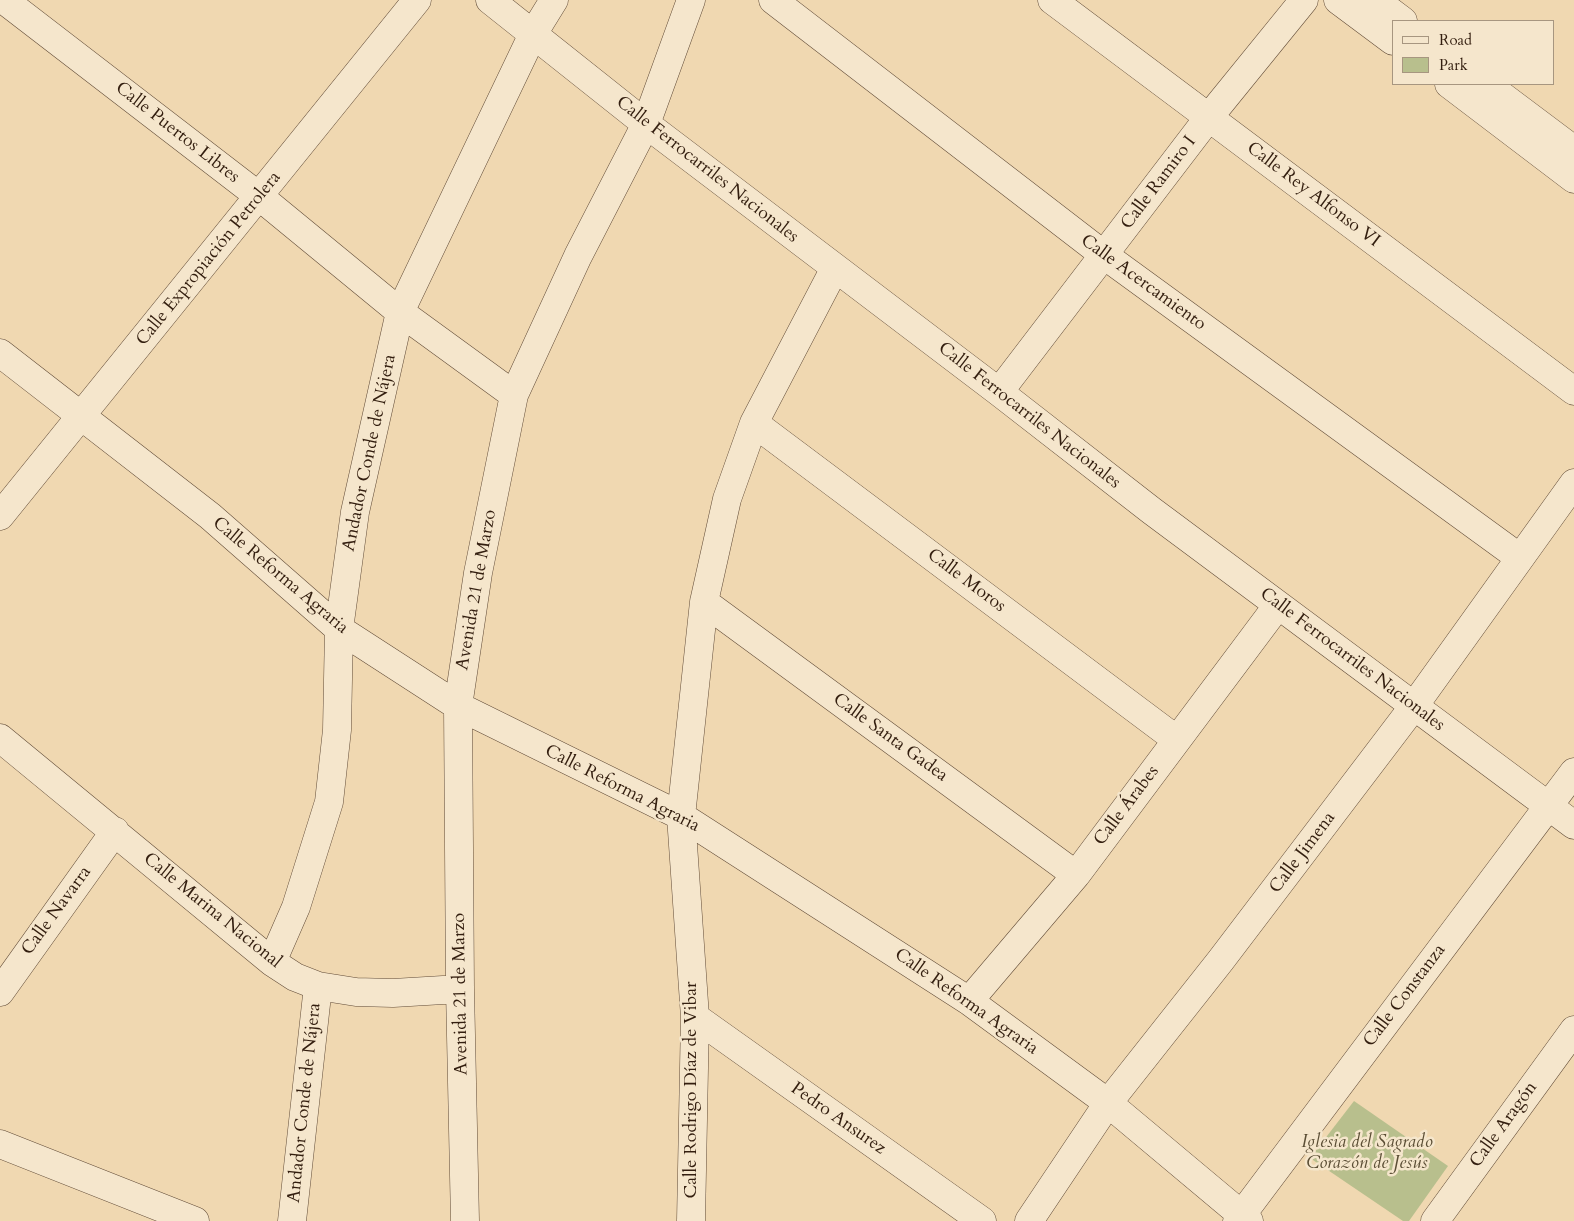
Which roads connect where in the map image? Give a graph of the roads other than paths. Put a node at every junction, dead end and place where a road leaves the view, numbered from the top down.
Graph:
1 (4, 0) edge
2 (417, 0) edge
3 (490, 0) edge
4 (554, 0) edge
5 (691, 0) edge
6 (773, 0) edge
7 (1052, 0) edge
8 (1304, 0) edge
9 (1338, 0) edge
10 (1375, 0) edge
11 (1402, 20) edge
12 (533, 34) junction
13 (1392, 40) edge
14 (1450, 85) edge
15 (1487, 85) edge
16 (1210, 117) junction
17 (646, 124) junction
18 (1574, 150) edge
19 (1574, 179) edge
20 (260, 197) junction
21 (1104, 255) junction
22 (835, 268) junction
23 (400, 312) junction
24 (0, 353) edge
25 (1574, 391) edge
26 (999, 392) junction
27 (514, 396) junction
28 (81, 417) junction
29 (754, 423) junction
30 (1574, 483) edge
31 (0, 516) edge
32 (1520, 558) junction
33 (704, 602) junction
34 (1278, 605) junction
35 (339, 629) junction
36 (458, 706) junction
37 (1414, 706) junction
38 (0, 738) edge
39 (1177, 740) junction
40 (1574, 772) edge
41 (1548, 805) junction
42 (681, 816) junction
43 (1574, 825) edge
44 (115, 831) junction
45 (1076, 875) junction
46 (272, 962) junction
47 (318, 986) junction
48 (460, 989) junction
49 (0, 992) edge
50 (969, 1001) junction
51 (695, 1018) junction
52 (1574, 1030) edge
53 (1108, 1103) junction
54 (0, 1144) edge
55 (1242, 1219) edge
56 (195, 1221) edge
57 (292, 1221) edge
58 (465, 1221) edge
59 (691, 1221) edge
60 (982, 1221) edge
61 (1029, 1221) edge
62 (1435, 1221) edge

1 - 20 street, Calle Puertos Libres
2 - 20 street, Calle Expropiación Petrolera
3 - 12 street, Calle Ferrocarriles Nacionales
4 - 12 street, Andador Conde de Nájera
5 - 17 street, Avenida 21 de Marzo
6 - 21 street, Calle Acercamiento
7 - 16 street, Calle Rey Alfonso VI
8 - 16 street, Calle Ramiro I
9 - 13 street
10 - 11 street
12 - 17 street, Calle Ferrocarriles Nacionales
12 - 23 street, Andador Conde de Nájera
14 - 19 street
15 - 18 street
16 - 21 street, Calle Ramiro I
16 - 25 street, Calle Rey Alfonso VI
17 - 22 street, Calle Ferrocarriles Nacionales
17 - 27 street, Avenida 21 de Marzo
20 - 23 street, Calle Puertos Libres
20 - 28 street, Calle Expropiación Petrolera
21 - 26 street, Calle Ramiro I
21 - 32 street, Calle Acercamiento
22 - 26 street, Calle Ferrocarriles Nacionales
22 - 29 street, Calle Rodrigo Díaz de Vibar
23 - 27 street, Calle Puertos Libres
23 - 35 street, Andador Conde de Nájera
24 - 28 street, Calle Reforma Agraria
26 - 34 street, Calle Ferrocarriles Nacionales
27 - 36 street, Avenida 21 de Marzo
28 - 31 street, Calle Expropiación Petrolera
28 - 35 street, Calle Reforma Agraria
29 - 33 street, Calle Rodrigo Díaz de Vibar
29 - 39 street, Calle Moros
30 - 32 street, Calle Jimena
32 - 37 street, Calle Jimena
33 - 42 street, Calle Rodrigo Díaz de Vibar
33 - 45 street, Calle Santa Gadea
34 - 37 street, Calle Ferrocarriles Nacionales
34 - 39 street, Calle Árabes
35 - 36 street, Calle Reforma Agraria
35 - 46 street, Andador Conde de Nájera
36 - 42 street, Calle Reforma Agraria
36 - 48 street, Avenida 21 de Marzo
37 - 41 street, Calle Ferrocarriles Nacionales
37 - 53 street, Calle Jimena
38 - 44 street, Calle Marina Nacional
39 - 45 street, Calle Árabes
40 - 41 street, Calle Constanza
41 - 43 street, Calle Ferrocarriles Nacionales
41 - 55 street, Calle Constanza
42 - 50 street, Calle Reforma Agraria
42 - 51 street, Calle Rodrigo Díaz de Vibar
44 - 46 street, Calle Marina Nacional
44 - 49 street, Calle Navarra
45 - 50 street, Calle Árabes
46 - 47 street, Calle Marina Nacional
47 - 48 street, Calle Marina Nacional
47 - 57 street, Andador Conde de Nájera
48 - 58 street, Avenida 21 de Marzo
50 - 53 street, Calle Reforma Agraria
51 - 59 street, Calle Rodrigo Díaz de Vibar
51 - 60 street, Pedro Ansurez
52 - 62 street, Calle Aragón
53 - 55 street, Calle Reforma Agraria
53 - 61 street, Calle Jimena
54 - 56 street

